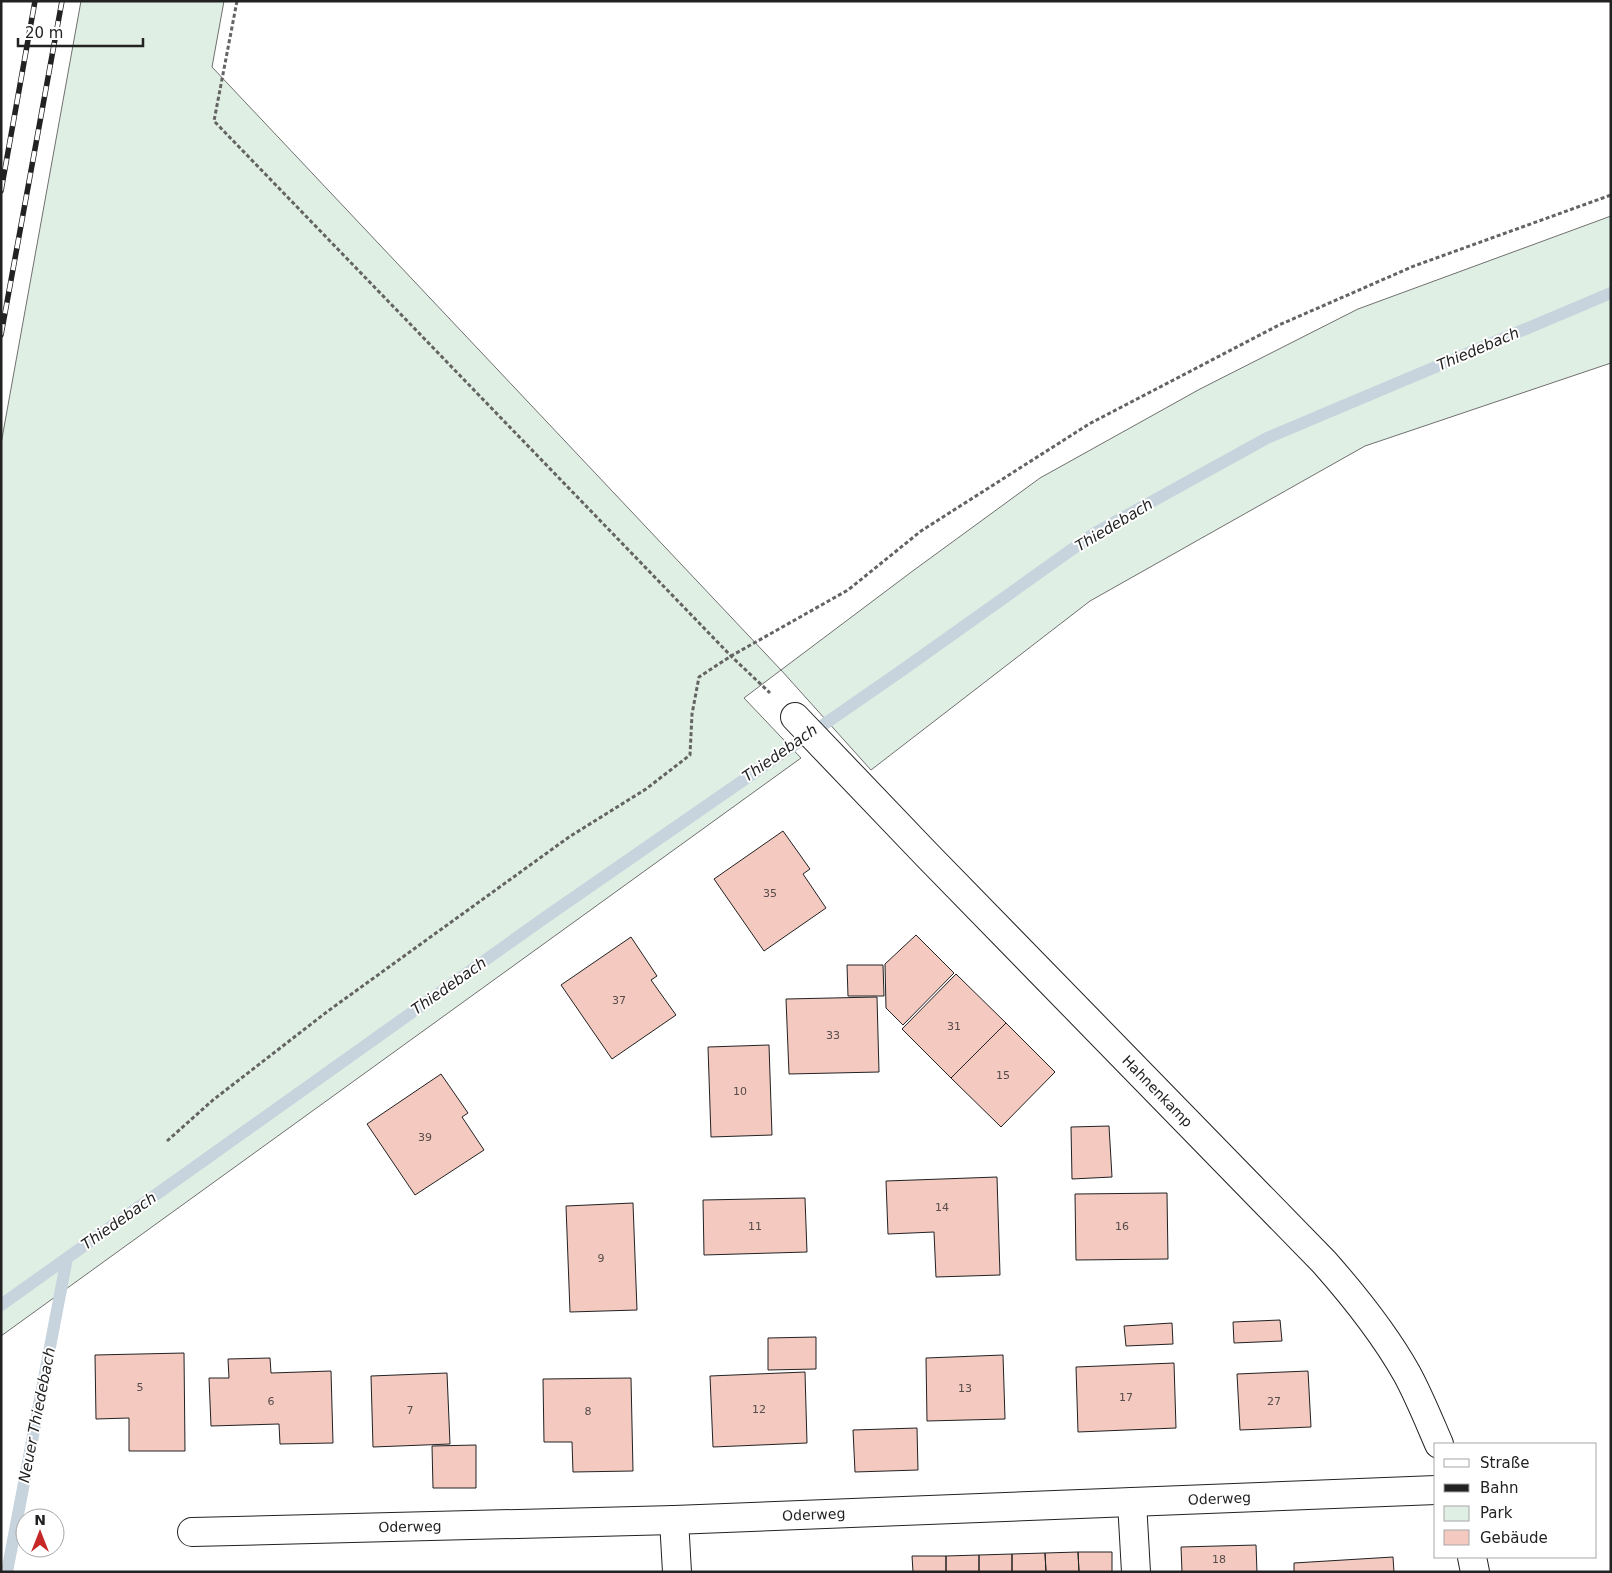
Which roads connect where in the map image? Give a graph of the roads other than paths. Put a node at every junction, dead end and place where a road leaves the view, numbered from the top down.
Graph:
1 (795, 717) road end
2 (1439, 1443) edge
3 (1434, 1490) edge
4 (1132, 1502) junction
5 (674, 1520) junction
6 (192, 1532) dead end
7 (1472, 1558) edge
8 (677, 1572) edge
9 (1136, 1572) edge
10 (1475, 1572) edge

1 - 2 street, Hahnenkamp
3 - 4 street, Oderweg
4 - 5 street, Oderweg
4 - 9 street
5 - 6 street, Oderweg
5 - 8 street
7 - 10 street

